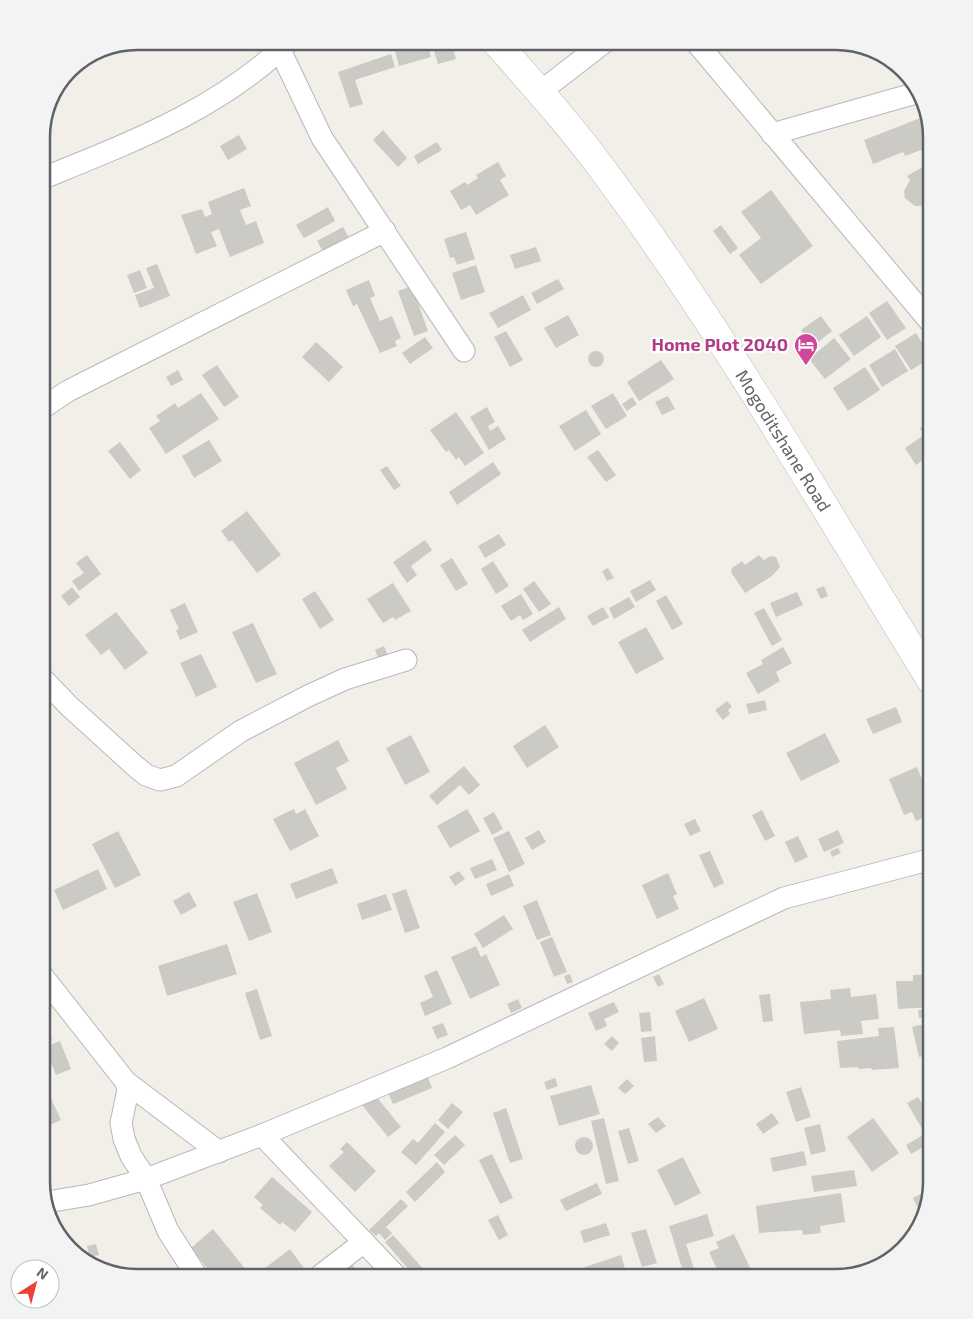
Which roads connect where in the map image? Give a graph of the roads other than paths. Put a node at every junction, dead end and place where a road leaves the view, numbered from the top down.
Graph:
1 (280, 50) edge
2 (287, 50) edge
3 (503, 50) edge
4 (594, 50) edge
5 (702, 50) edge
6 (540, 92) junction
7 (911, 94) edge
8 (772, 134) junction
9 (50, 176) edge
10 (385, 231) junction
11 (923, 313) edge
12 (464, 351) dead end
13 (50, 403) edge
14 (406, 660) dead end
15 (923, 667) edge
16 (50, 686) edge
17 (923, 861) edge
18 (50, 985) edge
19 (126, 1082) junction
20 (262, 1135) junction
21 (219, 1152) junction
22 (146, 1179) junction
23 (52, 1201) edge
24 (364, 1242) junction
25 (192, 1269) edge
26 (329, 1269) edge
27 (390, 1269) edge

1 - 9 street
2 - 10 street
3 - 6 main road, Mogoditshane Road
4 - 6 street
5 - 8 street
6 - 15 main road, Mogoditshane Road
7 - 8 street
8 - 11 street
10 - 12 street
10 - 13 street
14 - 16 street
17 - 20 street
18 - 19 street
19 - 21 street
19 - 22 street
20 - 21 street
20 - 24 street
21 - 22 street
22 - 23 street
22 - 25 street
24 - 26 street
24 - 27 street

